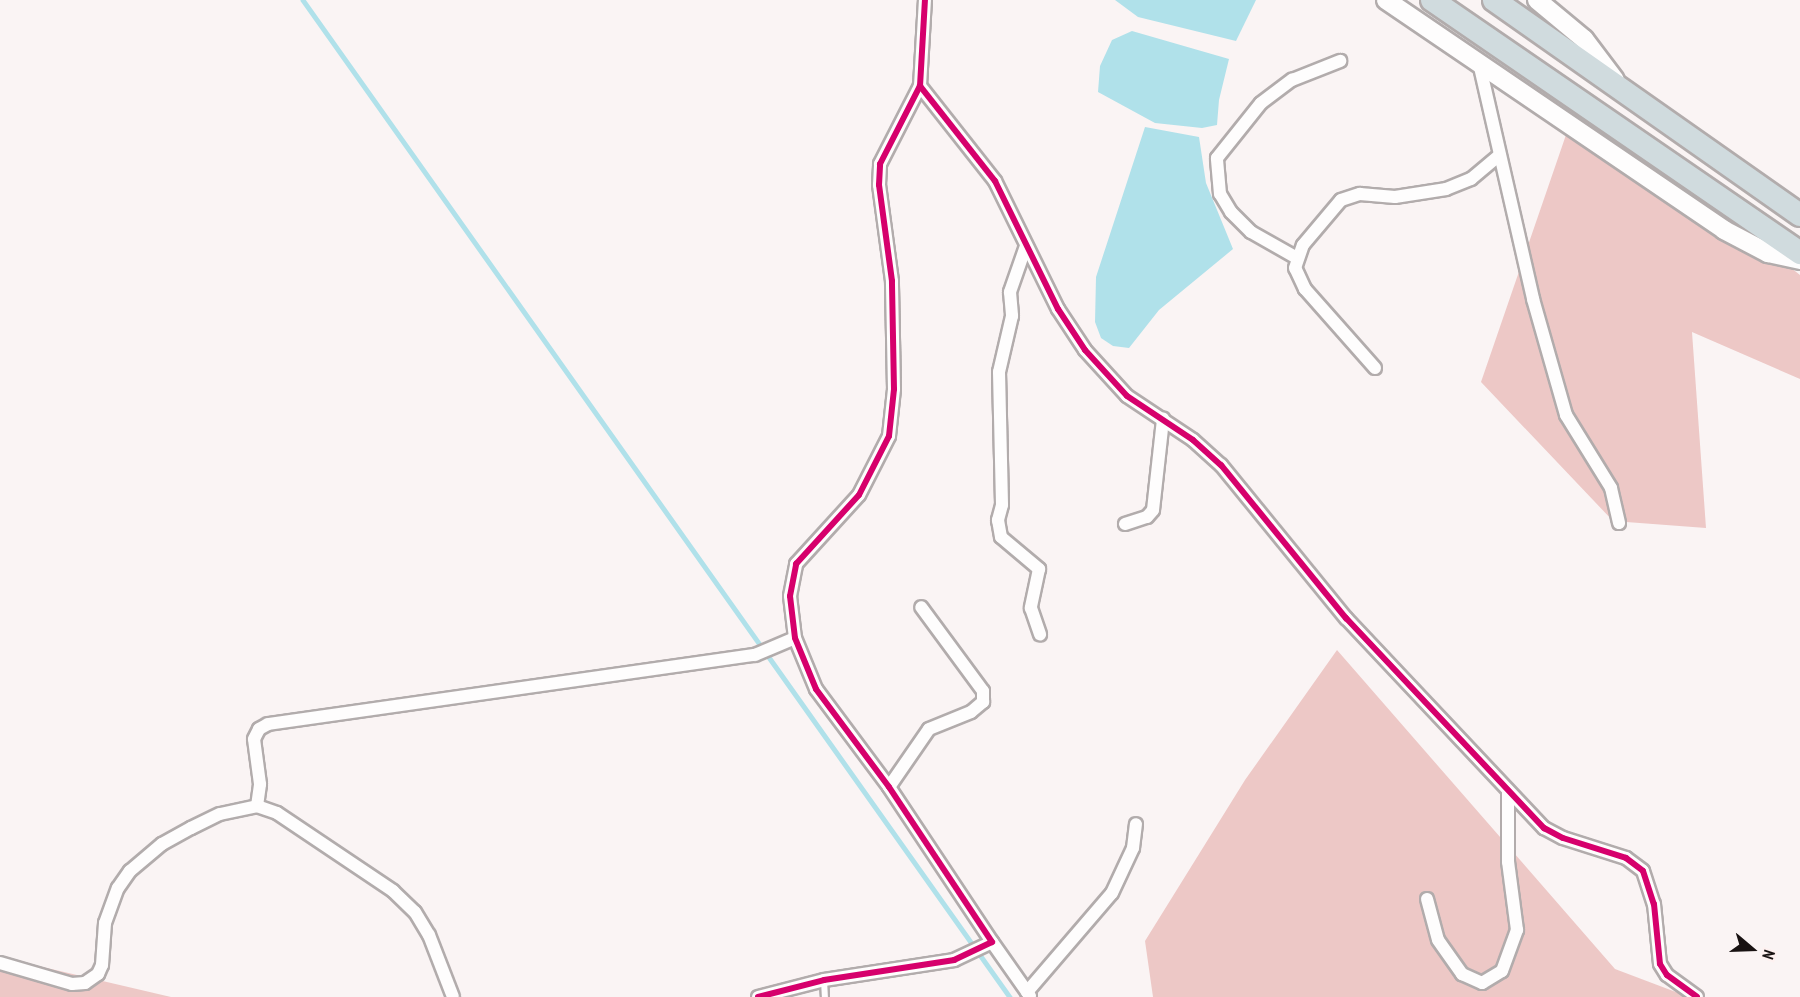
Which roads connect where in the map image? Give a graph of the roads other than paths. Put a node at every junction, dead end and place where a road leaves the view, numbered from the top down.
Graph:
1 (925, 0) edge
2 (1386, 0) edge
3 (1432, 0) edge
4 (1494, 0) edge
5 (1537, 0) edge
6 (1340, 61) dead end
7 (1480, 67) junction
8 (1617, 83) junction
9 (921, 86) junction
10 (1498, 156) junction
11 (1800, 214) edge
12 (1026, 246) junction
13 (1800, 253) edge
14 (1297, 258) junction
15 (1800, 260) edge
16 (1375, 368) dead end
17 (1163, 419) junction
18 (1619, 523) dead end
19 (1125, 524) dead end
20 (921, 607) dead end
21 (1040, 634) dead end
22 (795, 638) junction
23 (889, 788) junction
24 (1508, 791) junction
25 (256, 806) junction
26 (1136, 824) dead end
27 (1427, 899) dead end
28 (988, 945) junction
29 (0, 963) edge
30 (824, 980) junction
31 (1029, 994) edge
32 (453, 997) edge
33 (758, 997) edge
34 (825, 997) edge
35 (1697, 997) edge

1 - 9 street
2 - 7 street
3 - 13 highway
4 - 8 highway
5 - 8 street
6 - 14 street
7 - 10 street
7 - 15 street
8 - 11 highway
9 - 12 street
9 - 22 street
10 - 14 street
10 - 18 street
12 - 17 street
12 - 21 street
14 - 16 street
17 - 19 street
17 - 24 street
20 - 23 street
22 - 23 street
22 - 25 street
23 - 28 street
24 - 27 street
24 - 35 street
25 - 29 street
25 - 32 street
26 - 31 street
28 - 30 street
28 - 31 street
30 - 33 street
30 - 34 lane

